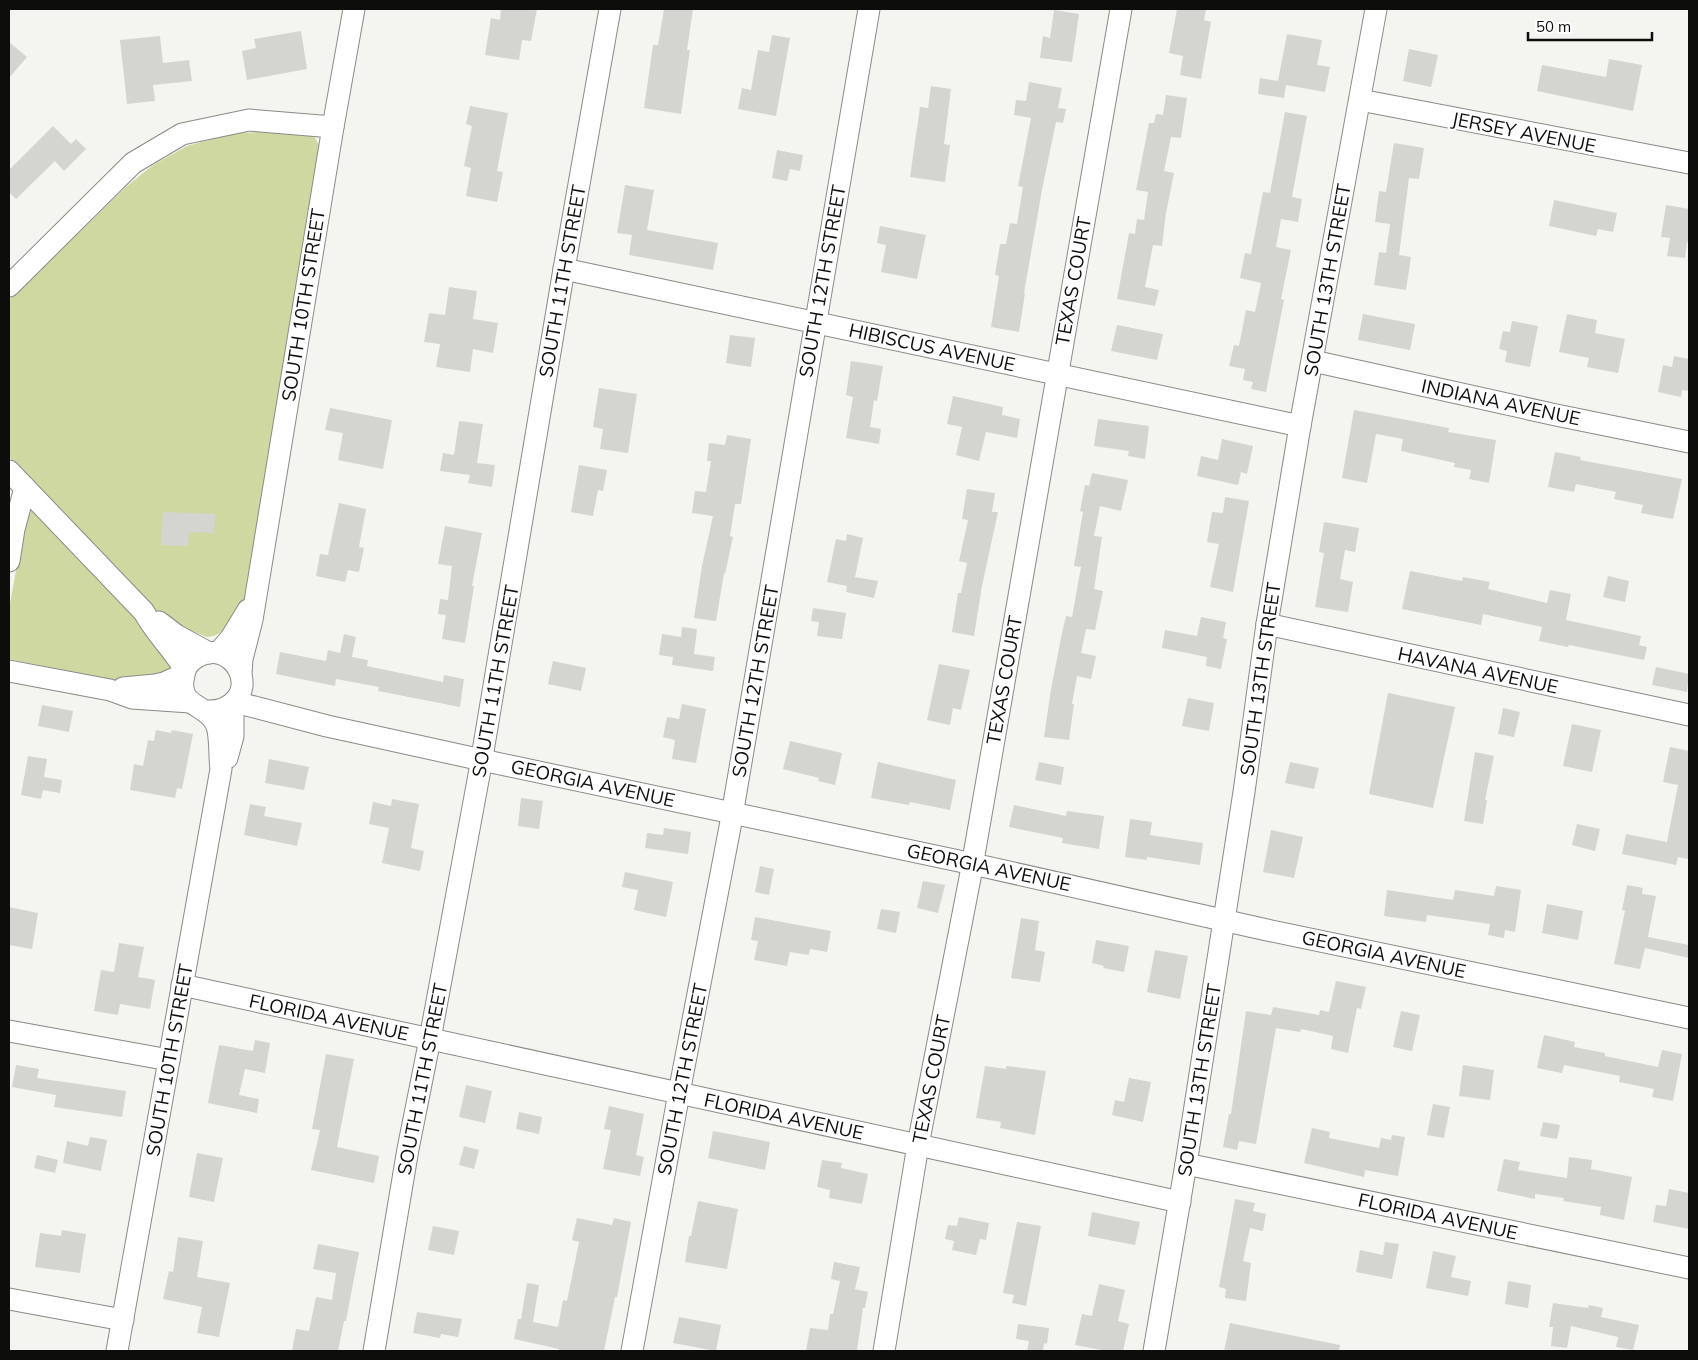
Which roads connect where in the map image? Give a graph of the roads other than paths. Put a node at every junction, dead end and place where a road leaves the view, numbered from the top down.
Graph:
1 (354, 9) edge
2 (610, 9) edge
3 (869, 9) edge
4 (1121, 9) edge
5 (1376, 9) edge
6 (1360, 100) junction
7 (333, 127) junction
8 (1689, 163) edge
9 (564, 269) junction
10 (9, 286) edge
11 (815, 322) junction
12 (1313, 361) junction
13 (1057, 374) junction
14 (1300, 426) junction
15 (1689, 442) edge
16 (9, 471) edge
17 (25, 488) junction
18 (9, 561) edge
19 (254, 601) junction
20 (144, 612) junction
21 (1267, 624) junction
22 (213, 653) junction
23 (9, 671) edge
24 (184, 672) junction
25 (110, 690) junction
26 (238, 691) junction
27 (199, 707) junction
28 (1689, 715) edge
29 (482, 760) junction
30 (221, 770) junction
31 (733, 812) junction
32 (973, 864) junction
33 (1224, 920) junction
34 (182, 985) junction
35 (1689, 1018) edge
36 (9, 1031) edge
37 (430, 1039) junction
38 (169, 1060) junction
39 (679, 1093) junction
40 (918, 1145) junction
41 (1186, 1164) junction
42 (1180, 1202) junction
43 (1689, 1268) edge
44 (9, 1299) edge
45 (123, 1320) junction
46 (117, 1351) edge
47 (374, 1351) edge
48 (632, 1351) edge
49 (884, 1351) edge
50 (1154, 1351) edge

1 - 7 street, SOUTH 10TH STREET
2 - 9 street, SOUTH 11TH STREET
3 - 11 street, SOUTH 12TH STREET
4 - 13 street, TEXAS COURT
5 - 6 street, SOUTH 13TH STREET
6 - 8 street, JERSEY AVENUE
6 - 12 street, SOUTH 13TH STREET
7 - 10 street
7 - 19 street, SOUTH 10TH STREET
9 - 11 street, HIBISCUS AVENUE
9 - 29 street, SOUTH 11TH STREET
11 - 13 street, HIBISCUS AVENUE
11 - 31 street, SOUTH 12TH STREET
12 - 14 street, SOUTH 13TH STREET
12 - 15 street, INDIANA AVENUE
13 - 14 street, HIBISCUS AVENUE
13 - 32 street, TEXAS COURT
14 - 21 street, SOUTH 13TH STREET
16 - 17 street
17 - 18 street
17 - 20 street
19 - 22 street, SOUTH 10TH STREET
19 - 26 street, SOUTH 10TH STREET
20 - 22 street
20 - 24 street
21 - 28 street, HAVANA AVENUE
21 - 33 street, SOUTH 13TH STREET
22 - 24 street
22 - 26 street
23 - 25 street
24 - 25 street
24 - 27 street
25 - 27 street
26 - 27 street
26 - 29 street, GEORGIA AVENUE
26 - 30 street, SOUTH 10TH STREET
27 - 30 street, SOUTH 10TH STREET
29 - 31 street, GEORGIA AVENUE
29 - 37 street, SOUTH 11TH STREET
30 - 34 street, SOUTH 10TH STREET
31 - 32 street, GEORGIA AVENUE
31 - 39 street, SOUTH 12TH STREET
32 - 33 street, GEORGIA AVENUE
32 - 40 street, TEXAS COURT
33 - 35 street, GEORGIA AVENUE
33 - 41 street, SOUTH 13TH STREET
34 - 37 street, FLORIDA AVENUE
34 - 38 street, SOUTH 10TH STREET
36 - 38 street
37 - 39 street, FLORIDA AVENUE
37 - 47 street, SOUTH 11TH STREET
38 - 45 street, SOUTH 10TH STREET
39 - 40 street, FLORIDA AVENUE
39 - 48 street, SOUTH 12TH STREET
40 - 42 street, FLORIDA AVENUE
40 - 49 street, TEXAS COURT
41 - 42 street, SOUTH 13TH STREET
41 - 43 street, FLORIDA AVENUE
42 - 50 street, SOUTH 13TH STREET
44 - 45 street
45 - 46 street, SOUTH 10TH STREET

